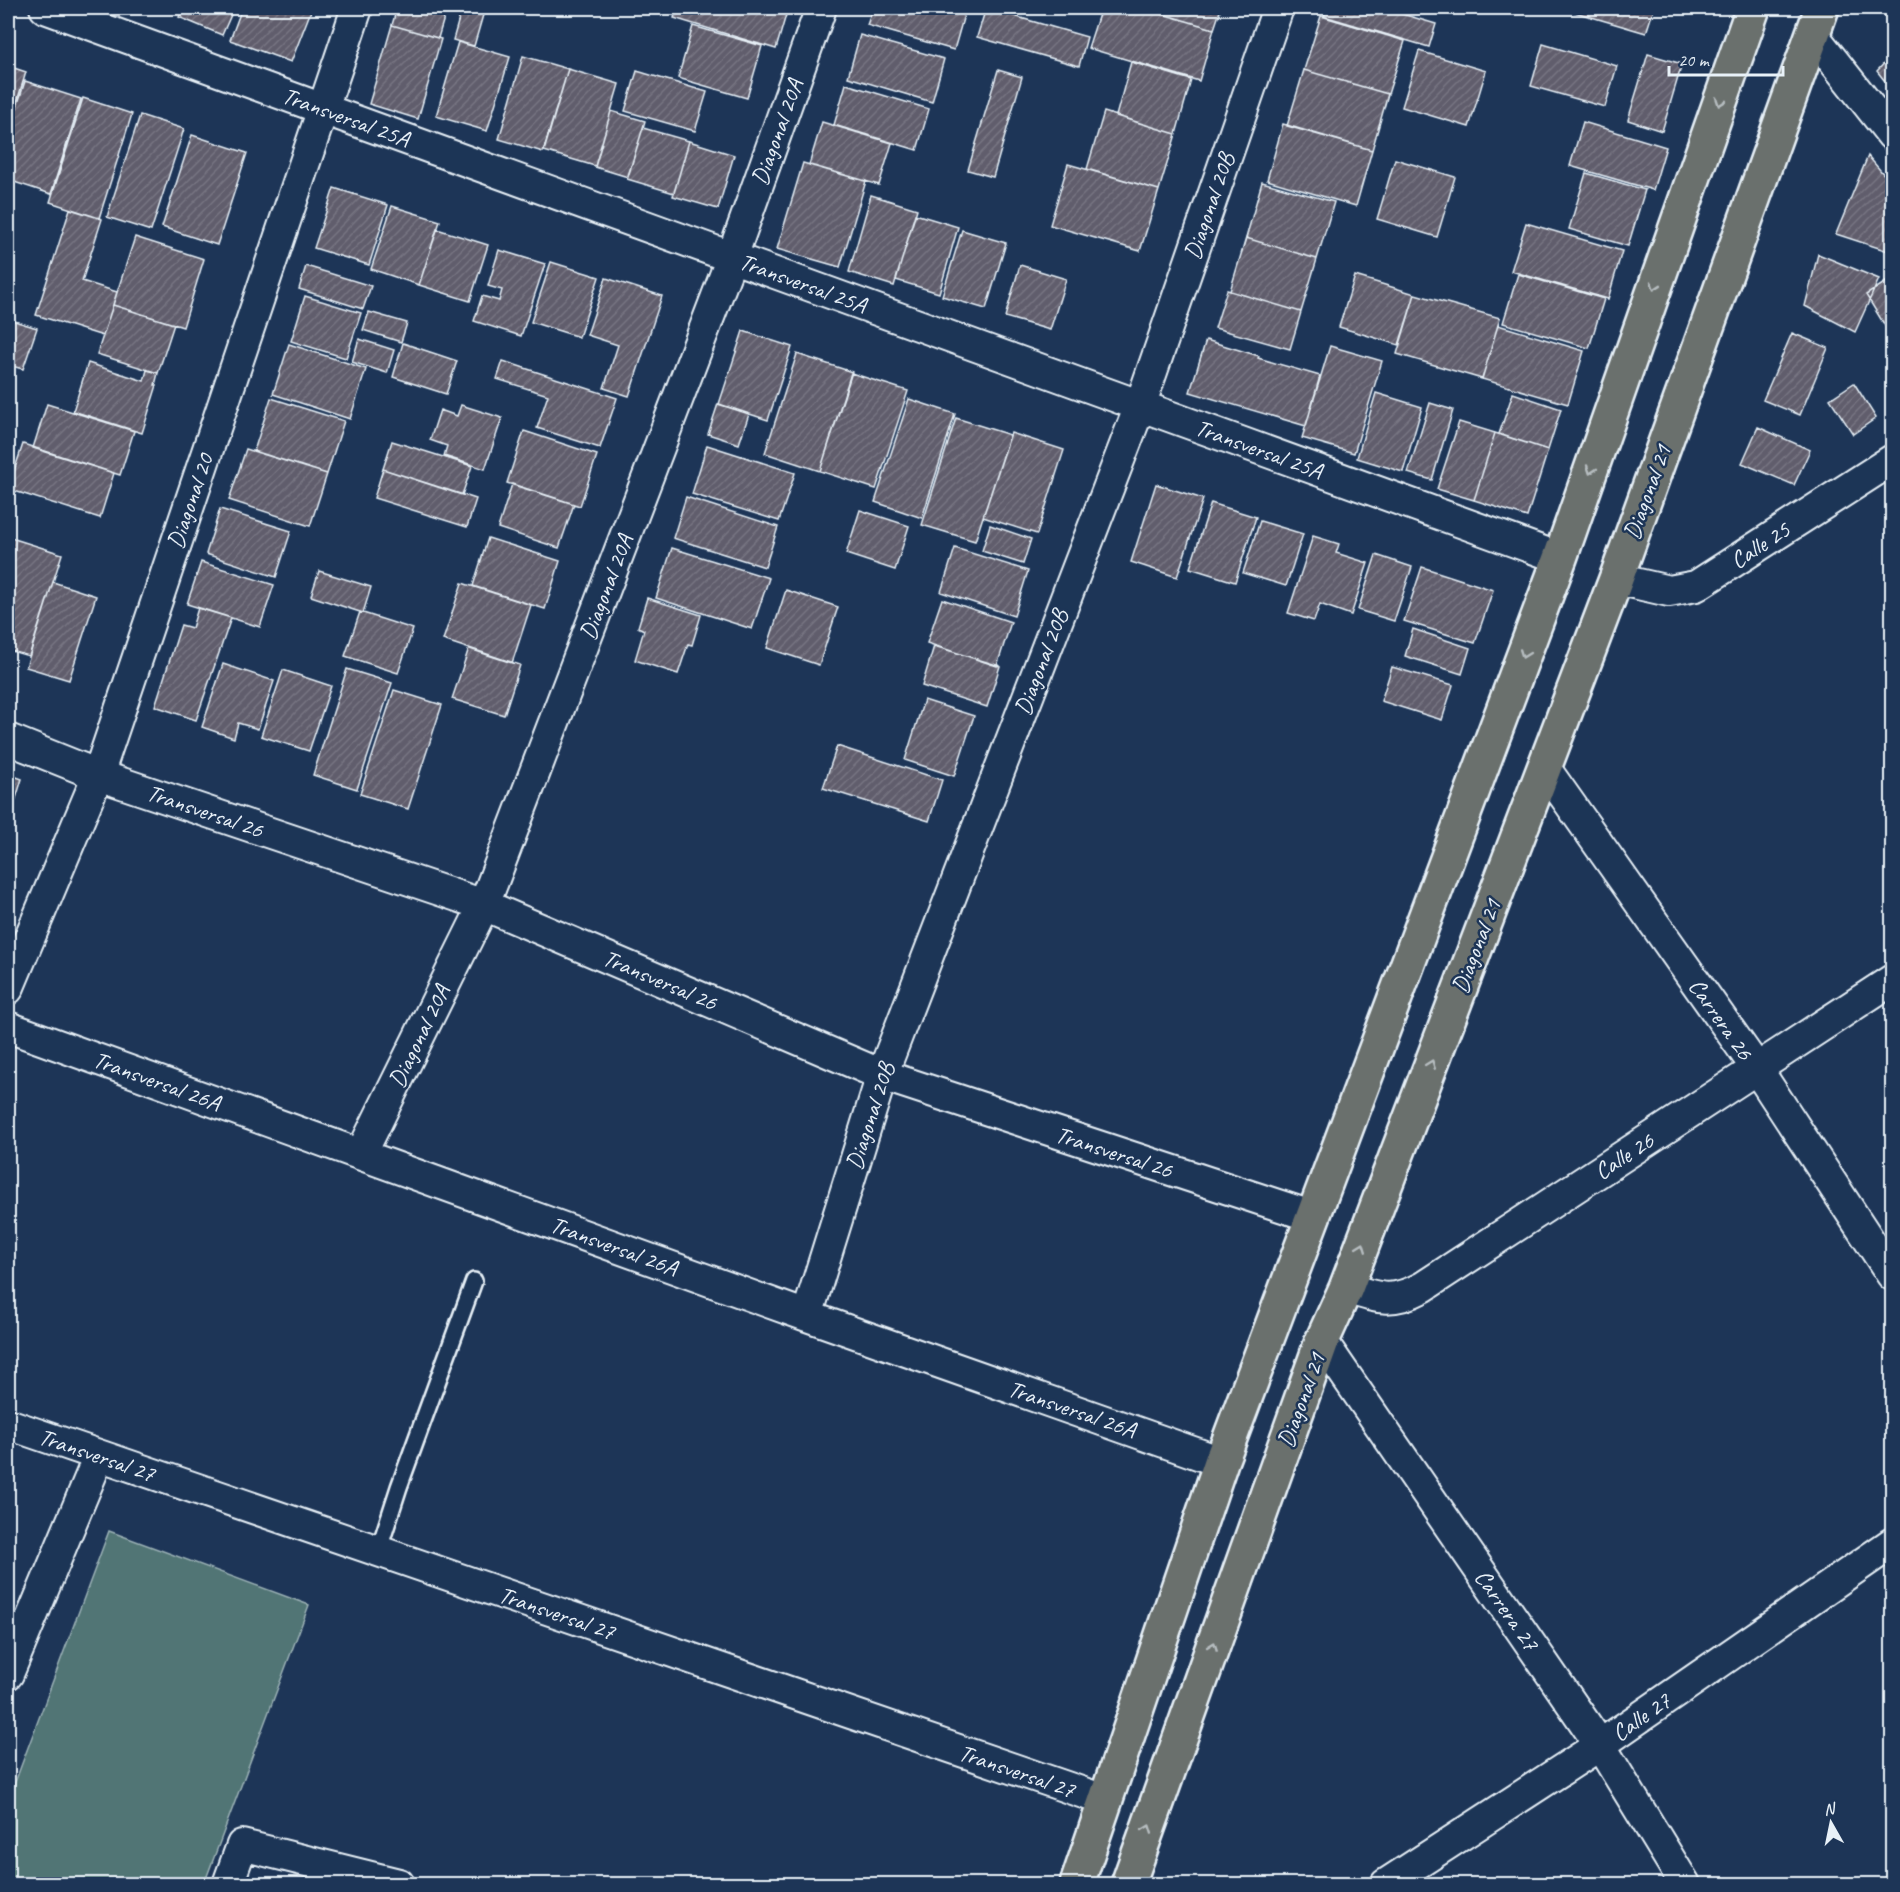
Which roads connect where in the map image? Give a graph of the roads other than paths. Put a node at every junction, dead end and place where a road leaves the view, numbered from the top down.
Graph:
1 (45, 8) edge
2 (357, 8) edge
3 (821, 8) edge
4 (1278, 8) edge
5 (1754, 8) edge
6 (1818, 21) edge
7 (322, 108) junction
8 (1893, 135) edge
9 (732, 257) junction
10 (1140, 406) junction
11 (1893, 460) edge
12 (1560, 558) junction
13 (1616, 579) junction
14 (8, 739) edge
15 (1544, 766) junction
16 (98, 775) junction
17 (484, 905) junction
18 (1893, 980) edge
19 (8, 989) edge
20 (8, 1027) edge
21 (1757, 1070) junction
22 (882, 1075) junction
23 (361, 1154) junction
24 (1314, 1217) junction
25 (1893, 1275) edge
26 (474, 1281) dead end
27 (1346, 1288) junction
28 (807, 1316) junction
29 (1322, 1341) junction
30 (8, 1424) edge
31 (99, 1456) junction
32 (1221, 1462) junction
33 (1893, 1543) edge
34 (378, 1552) junction
35 (8, 1674) edge
36 (1600, 1745) junction
37 (1107, 1802) junction
38 (228, 1884) edge
39 (399, 1884) edge
40 (1077, 1884) edge
41 (1128, 1884) edge
42 (1386, 1884) edge
43 (1685, 1884) edge

1 - 7 street, Transversal 25A
2 - 7 street, Diagonal 20
3 - 9 street, Diagonal 20A
4 - 10 street, Diagonal 20B
5 -> 12 highway
6 - 8 street
6 - 13 highway, Diagonal 21
7 - 9 street, Transversal 25A
7 - 16 street, Diagonal 20
9 - 10 street, Transversal 25A
9 - 17 street, Diagonal 20A
10 - 12 street, Transversal 25A
10 - 22 street, Diagonal 20B
11 - 13 street, Calle 25
12 -> 24 highway
13 - 15 highway, Diagonal 21
14 - 16 street, Transversal 26
15 - 21 street, Carrera 26
27 -> 15 highway, Diagonal 21
16 - 17 street, Transversal 26
16 - 19 street, Diagonal 20
17 - 22 street, Transversal 26
17 - 23 street, Diagonal 20A
18 - 21 street, Calle 26
20 - 23 street, Transversal 26A
21 - 25 street, Carrera 26
21 - 27 street, Calle 26
22 - 24 street, Transversal 26
22 - 28 street, Diagonal 20B
23 - 28 street, Transversal 26A
24 - 32 highway
26 - 34 lane
27 - 29 highway, Diagonal 21
28 - 32 street, Transversal 26A
29 - 36 street, Carrera 27
41 -> 29 highway, Diagonal 21
30 - 31 street, Transversal 27
31 - 34 street, Transversal 27
31 - 35 street
32 - 37 highway
33 - 36 street, Calle 27
34 - 37 street, Transversal 27
36 - 42 street, Calle 27
36 - 43 street, Carrera 27
37 - 40 highway
38 - 39 street

